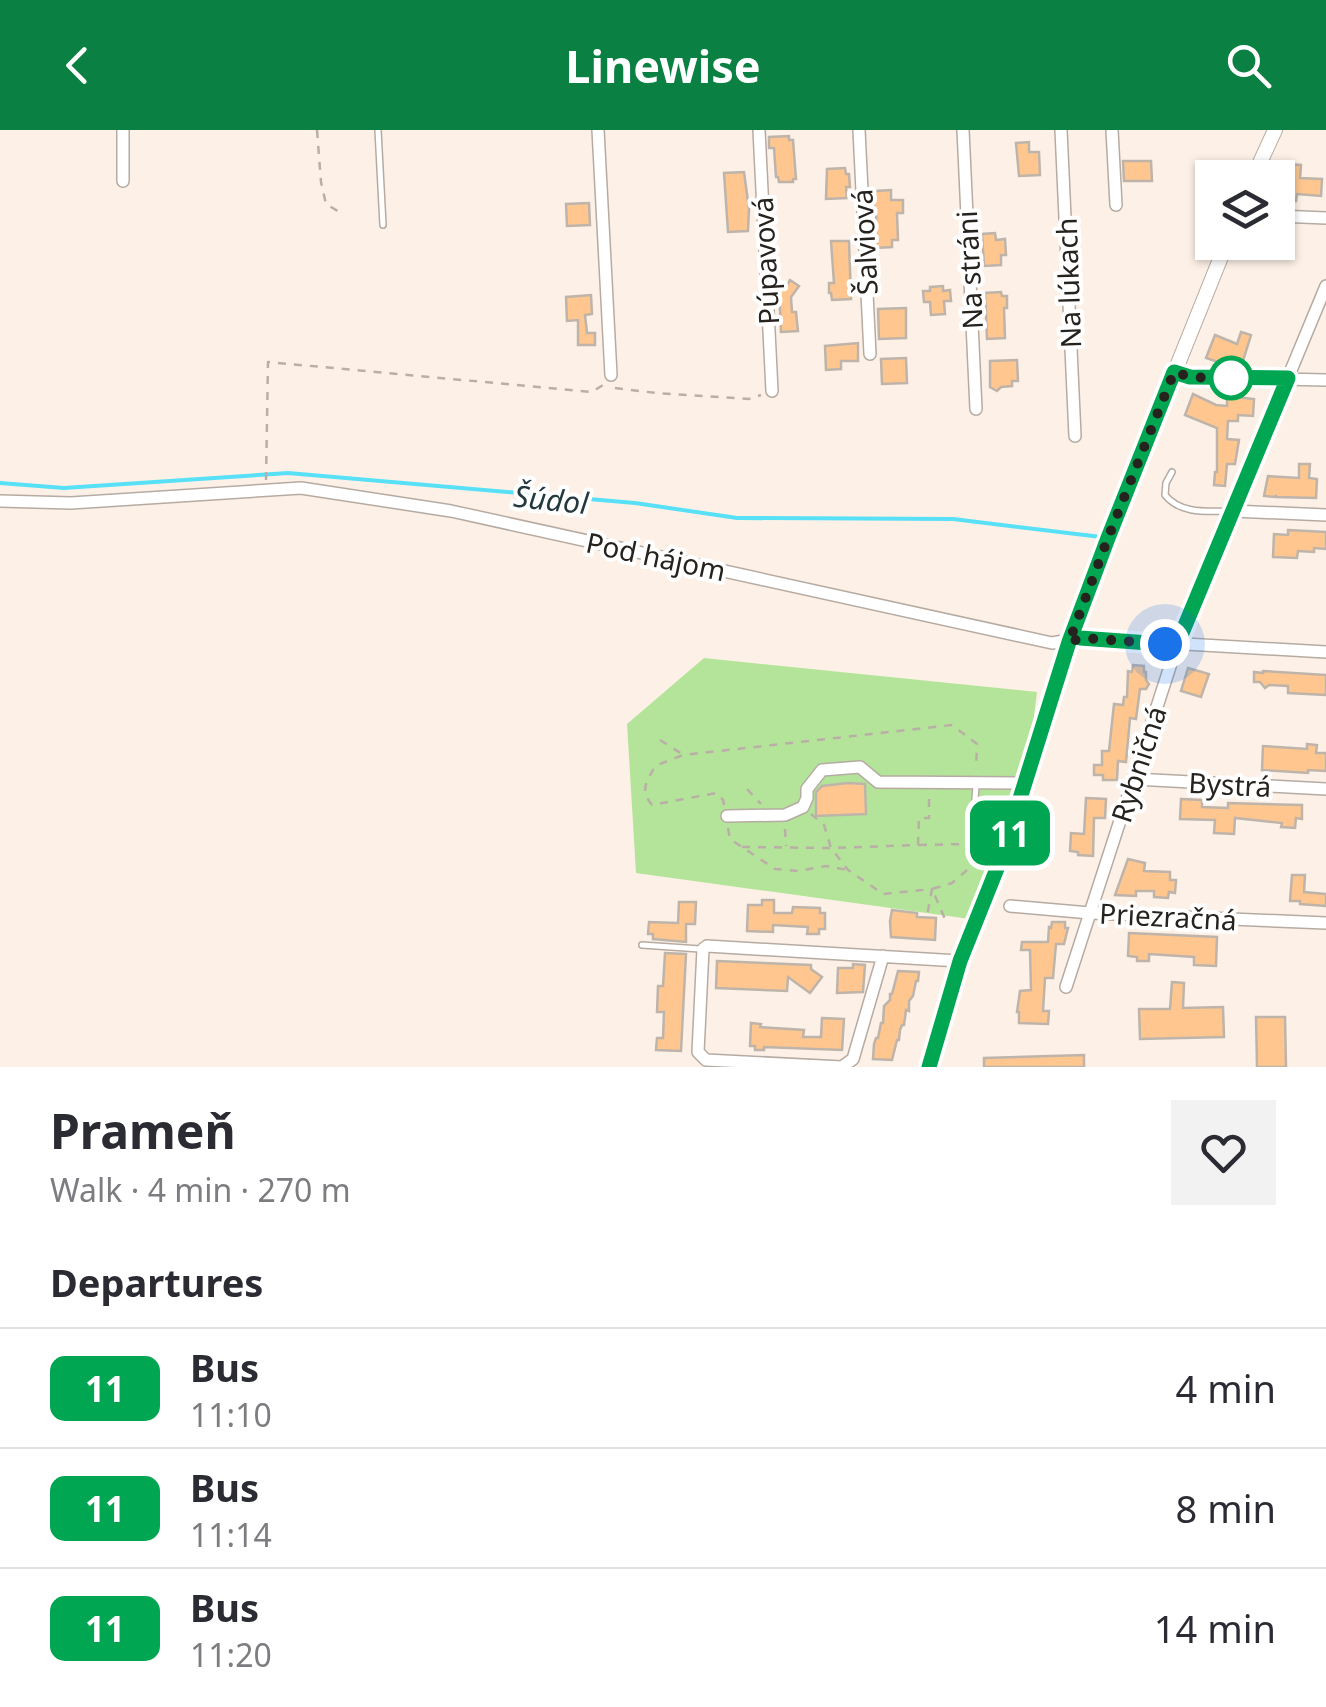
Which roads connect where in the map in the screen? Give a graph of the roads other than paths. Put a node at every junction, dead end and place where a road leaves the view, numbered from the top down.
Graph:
1 (123, 130) edge
2 (378, 130) edge
3 (598, 130) edge
4 (759, 130) edge
5 (859, 130) edge
6 (963, 130) edge
7 (1062, 130) edge
8 (1112, 130) edge
9 (1275, 130) edge
10 (1261, 160) edge
11 (123, 181) dead end
12 (1116, 206) dead end
13 (1295, 217) edge
14 (1326, 218) edge
15 (383, 225) dead end
16 (1219, 260) edge
17 (1326, 286) edge
18 (870, 354) dead end
19 (1174, 372) junction
20 (611, 375) dead end
21 (1288, 378) junction
22 (1326, 380) edge
23 (772, 391) road end
24 (976, 409) dead end
25 (1075, 436) dead end
26 (1172, 472) dead end
27 (0, 500) edge
28 (1232, 510) junction
29 (1326, 515) edge
30 (1069, 642) junction
31 (1177, 645) junction
32 (1326, 652) edge
33 (1134, 780) junction
34 (976, 783) junction
35 (1026, 783) junction
36 (1326, 789) edge
37 (975, 799) dead end
38 (726, 816) road end
39 (1010, 906) dead end
40 (1090, 913) junction
41 (1326, 923) edge
42 (642, 945) dead end
43 (704, 949) junction
44 (883, 956) junction
45 (960, 961) junction
46 (1066, 987) dead end
47 (930, 1067) edge

1 - 11 street
2 - 15 lane
3 - 20 street
4 - 23 street, Púpavová
5 - 18 street, Šalviová
6 - 24 street, Na stráni
7 - 25 street, Na lúkach
8 - 12 street
9 - 10 street
13 - 14 street
16 - 19 street
17 - 21 street, Rybničná
19 - 21 street
19 - 30 street
21 - 22 street
21 - 28 street, Rybničná
26 - 28 lane
27 - 30 street, Pod hájom
28 - 29 street
28 - 31 street, Rybničná
30 - 31 street, Pod hájom
30 - 35 street
31 - 32 street, Pod hájom
31 - 33 street, Rybničná
33 - 36 street, Bystrá
33 - 40 street, Rybničná
34 - 35 street
34 - 37 lane
34 - 38 street
35 - 45 street
39 - 40 street, Priezračná
40 - 41 street, Priezračná
40 - 46 street, Rybničná
42 - 43 lane
43 - 44 street
43 - 44 street
44 - 45 street
45 - 47 street

